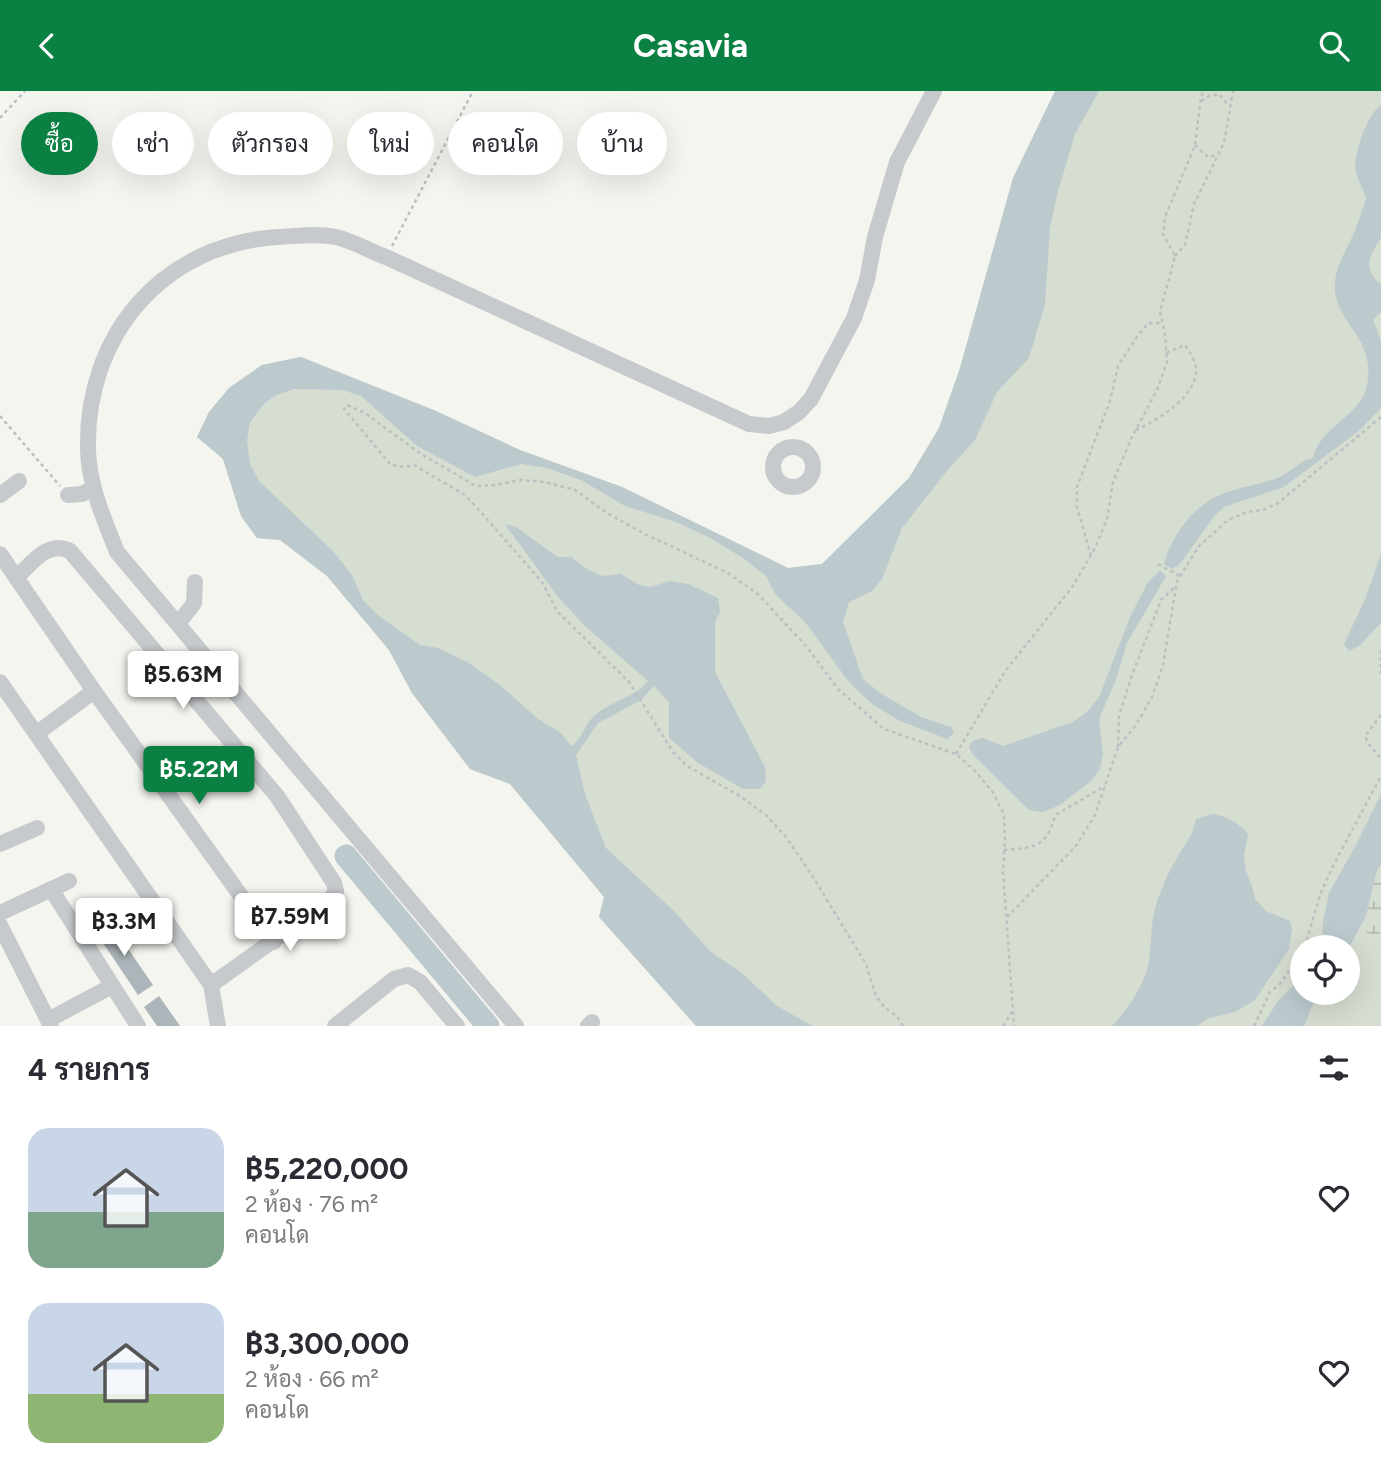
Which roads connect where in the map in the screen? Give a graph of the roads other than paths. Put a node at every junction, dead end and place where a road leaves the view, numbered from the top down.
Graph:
1 (934, 91) edge
2 (775, 424) junction
3 (786, 448) dead end
4 (19, 481) dead end
5 (93, 488) junction
6 (0, 495) edge
7 (68, 495) dead end
8 (0, 554) edge
9 (17, 577) junction
10 (195, 582) dead end
11 (178, 624) junction
12 (0, 682) edge
13 (94, 691) junction
14 (36, 734) junction
15 (37, 828) dead end
16 (0, 844) edge
17 (69, 881) dead end
18 (51, 890) junction
19 (0, 913) edge
20 (0, 925) edge
21 (274, 942) junction
22 (211, 985) junction
23 (112, 986) junction
24 (356, 1021) edge
25 (49, 1023) edge
26 (138, 1026) edge
27 (218, 1026) edge
28 (335, 1026) edge
29 (457, 1026) edge
30 (516, 1026) edge

1 - 2 street
2 - 3 street
2 - 5 street
4 - 6 street
5 - 7 street
5 - 11 street
8 - 9 street
9 - 13 street
9 - 21 street
10 - 11 street
11 - 30 street
12 - 14 street
13 - 14 street
13 - 21 street
14 - 22 street
15 - 16 street
17 - 18 street
18 - 19 street
18 - 23 street
20 - 25 street
21 - 22 street
22 - 27 street
23 - 25 street
23 - 26 street
24 - 28 street
24 - 29 street

